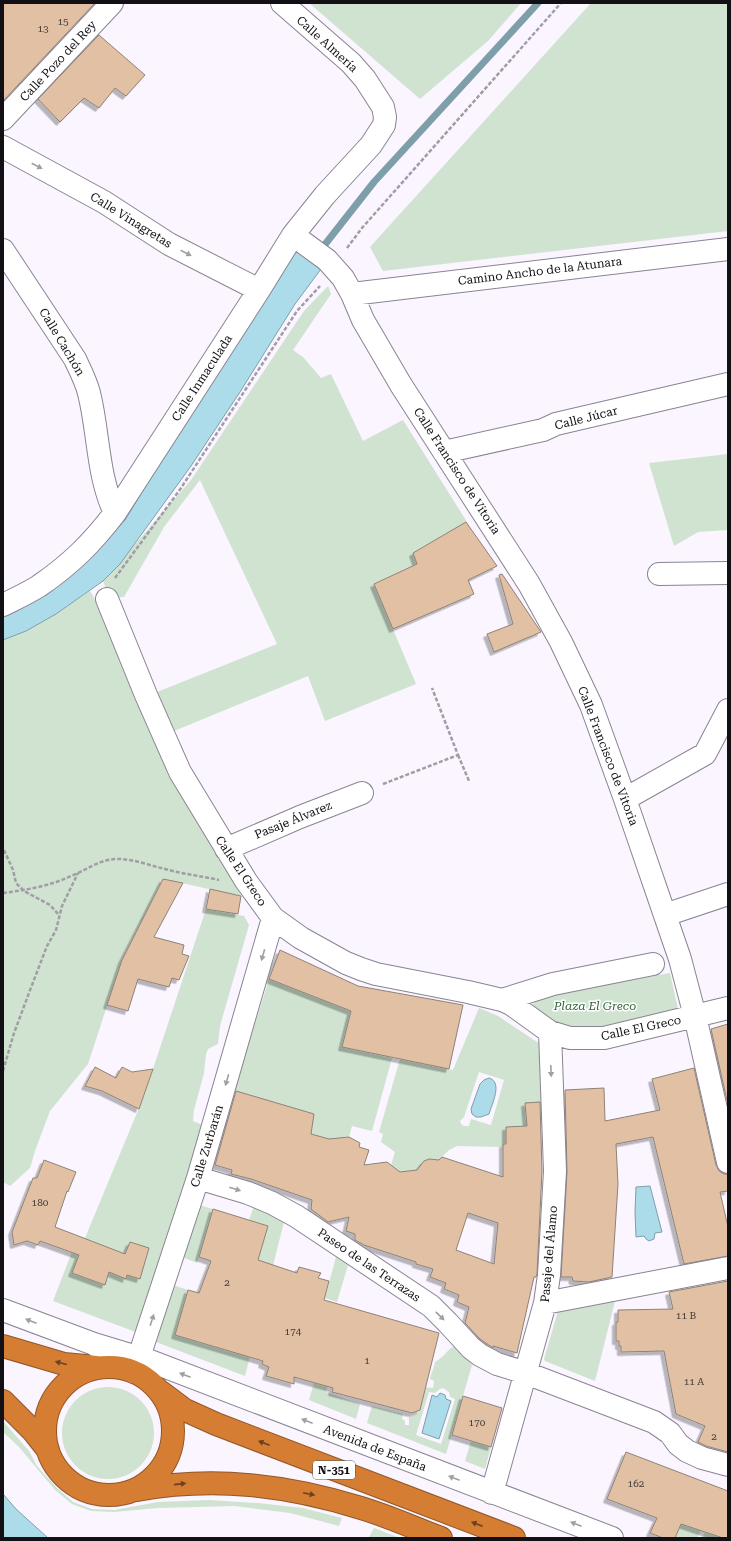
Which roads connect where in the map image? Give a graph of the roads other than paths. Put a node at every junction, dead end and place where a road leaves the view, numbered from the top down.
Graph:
1 (112, 3) edge
2 (281, 4) edge
3 (3, 119) edge
4 (382, 130) joint
5 (3, 147) edge
6 (296, 237) junction
7 (728, 248) edge
8 (3, 250) edge
9 (259, 290) junction
10 (352, 294) junction
11 (728, 384) edge
12 (444, 452) junction
13 (115, 513) junction
14 (728, 573) edge
15 (659, 574) dead end
16 (107, 599) road end
17 (3, 605) edge
18 (728, 710) edge
19 (362, 793) road end
20 (625, 799) junction
21 (226, 849) junction
22 (728, 894) edge
23 (665, 915) junction
24 (273, 918) junction
25 (653, 964) dead end
26 (502, 1000) junction
27 (728, 1008) edge
28 (695, 1016) junction
29 (550, 1032) junction
30 (728, 1162) edge
31 (198, 1178) junction
32 (728, 1268) edge
33 (545, 1303) junction
34 (3, 1310) edge
35 (3, 1346) edge
36 (127, 1368) junction
37 (526, 1373) junction
38 (159, 1391) junction
39 (3, 1401) edge
40 (48, 1451) junction
41 (728, 1465) edge
42 (492, 1493) junction
43 (114, 1495) junction
44 (441, 1538) edge
45 (514, 1538) edge
46 (612, 1538) edge

1 - 3 street, Calle Pozo del Rey
2 - 4 street, Calle Almería
4 - 6 street, Calle Inmaculada
5 -> 9 street, Calle Vinagretas
6 - 9 street, Calle Inmaculada
6 - 10 street, Calle Francisco de Vitoria
7 - 10 street, Camino Ancho de la Atunara
8 - 13 street, Calle Cachón
9 - 13 street, Calle Inmaculada
10 - 12 street, Calle Francisco de Vitoria
11 - 12 street, Calle Júcar
12 - 20 street, Calle Francisco de Vitoria
13 - 17 street, Calle Inmaculada
14 - 15 street
16 - 21 street, Calle El Greco
18 - 20 street
19 - 21 street, Pasaje Álvarez
20 - 23 street, Calle Francisco de Vitoria
21 - 24 street, Calle El Greco
22 - 23 street
23 - 28 street, Calle Francisco de Vitoria
24 - 26 street, Calle El Greco
24 -> 31 street, Calle Zurbarán
25 - 26 street
26 - 29 street, Calle El Greco
27 - 28 street, Calle El Greco
28 - 29 street, Calle El Greco
28 - 30 street, Calle Francisco de Vitoria
29 -> 33 street, Pasaje del Álamo
36 -> 31 street, Calle Zurbarán
31 -> 37 street, Paseo de las Terrazas
32 - 33 street
33 - 37 street, Pasaje del Álamo
36 -> 34 street
36 -> 35 highway
36 - 38 highway, N-351
36 - 40 highway, N-351
42 -> 36 street, Avenida de España
37 - 41 street, Paseo de las Terrazas
37 - 42 street, Pasaje del Álamo
38 - 43 highway, N-351
45 -> 38 highway, N-351
39 - 40 highway, N-351
40 - 43 highway, N-351
46 -> 42 street, Avenida de España
43 -> 44 highway, N-351

